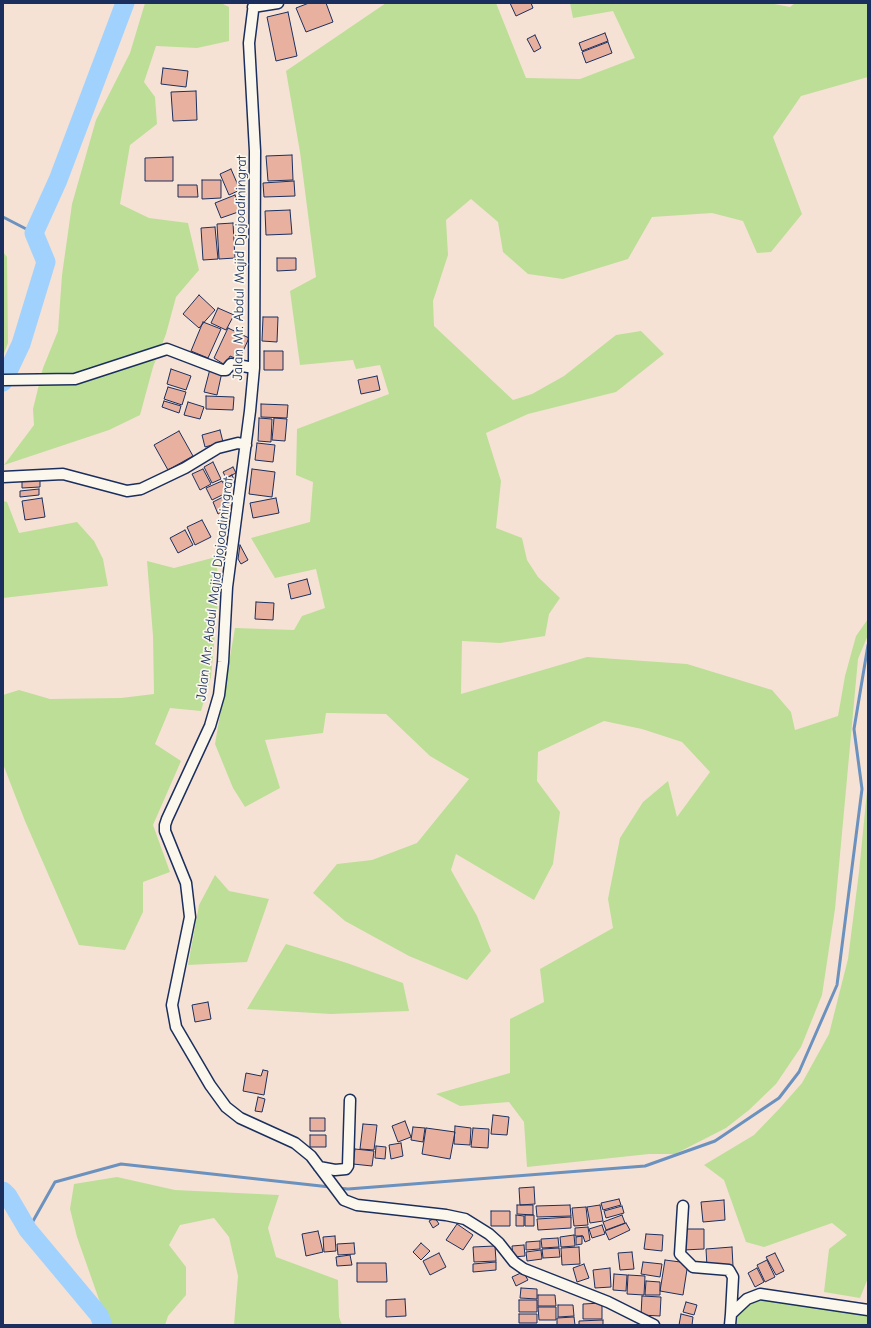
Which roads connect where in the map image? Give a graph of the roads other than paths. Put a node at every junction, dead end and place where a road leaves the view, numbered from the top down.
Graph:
1 (278, 3) edge
2 (253, 5) edge
3 (254, 368) junction
4 (3, 380) edge
5 (246, 445) junction
6 (3, 477) edge
7 (350, 1100) dead end
8 (322, 1170) junction
9 (683, 1206) dead end
10 (868, 1310) edge
11 (731, 1314) junction
12 (654, 1325) edge
13 (730, 1325) edge

1 - 2 street
2 - 3 street, Jalan Mr. Abdul Majid Djojoadiningrat
3 - 4 street
3 - 5 street, Jalan Mr. Abdul Majid Djojoadiningrat
5 - 6 street
5 - 8 street, Jalan Mr. Abdul Majid Djojoadiningrat
7 - 8 street
8 - 12 street, Jalan Mr. Abdul Majid Djojoadiningrat
9 - 11 street
10 - 11 street
11 - 13 street

